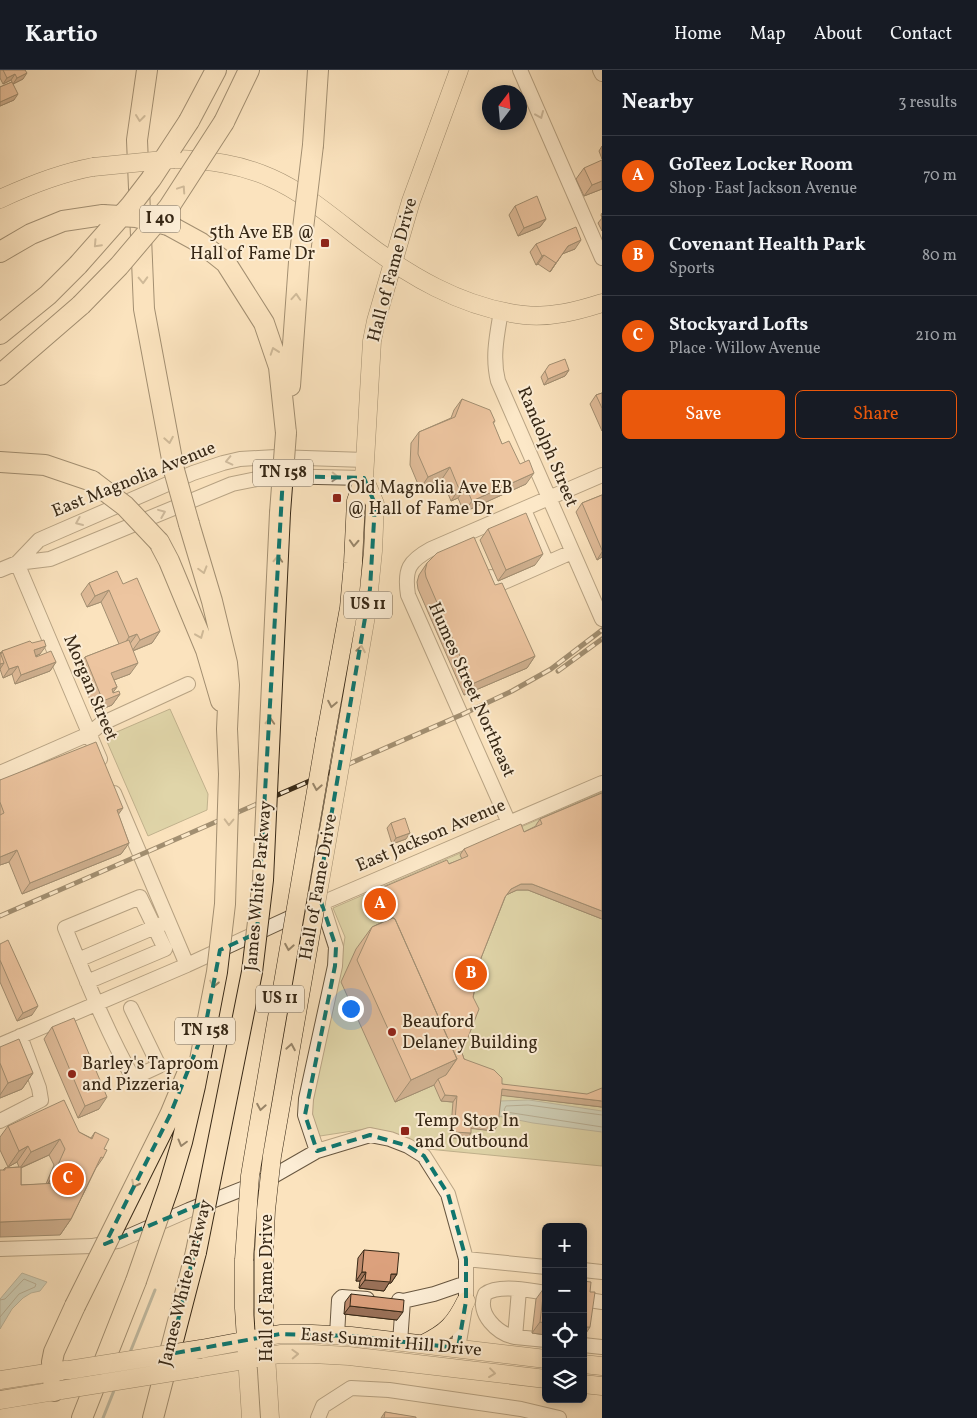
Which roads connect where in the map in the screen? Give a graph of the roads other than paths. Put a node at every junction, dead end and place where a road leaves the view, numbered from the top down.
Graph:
1 (147, 70) edge
2 (216, 70) edge
3 (249, 70) edge
4 (318, 70) edge
5 (459, 70) edge
6 (520, 70) edge
7 (600, 70) edge
8 (602, 74) edge
9 (0, 199) edge
10 (0, 252) edge
11 (602, 258) edge
12 (392, 263) junction
13 (602, 304) edge
14 (501, 311) junction
15 (0, 334) edge
16 (0, 375) edge
17 (286, 433) junction
18 (365, 460) junction
19 (0, 462) edge
20 (602, 476) edge
21 (364, 478) junction
22 (549, 499) junction
23 (524, 510) junction
24 (572, 552) junction
25 (17, 563) junction
26 (547, 563) junction
27 (487, 568) edge
28 (0, 570) edge
29 (602, 620) edge
30 (188, 684) dead end
31 (227, 729) junction
32 (89, 734) junction
33 (0, 773) edge
34 (602, 783) edge
35 (509, 823) junction
36 (322, 903) junction
37 (168, 922) junction
38 (155, 927) junction
39 (78, 960) junction
40 (187, 965) junction
41 (87, 982) junction
42 (96, 1004) junction
43 (131, 1008) dead end
44 (205, 1028) junction
45 (20, 1036) junction
46 (0, 1045) edge
47 (0, 1121) edge
48 (316, 1151) junction
49 (0, 1249) edge
50 (466, 1259) junction
51 (542, 1267) edge
52 (587, 1270) edge
53 (602, 1272) edge
54 (519, 1290) junction
55 (542, 1292) edge
56 (470, 1295) junction
57 (587, 1300) edge
58 (404, 1301) junction
59 (602, 1302) edge
60 (337, 1335) junction
61 (264, 1336) junction
62 (515, 1337) junction
63 (542, 1340) edge
64 (246, 1341) junction
65 (400, 1342) junction
66 (423, 1344) junction
67 (587, 1345) edge
68 (600, 1347) edge
69 (458, 1348) junction
70 (266, 1356) junction
71 (542, 1358) edge
72 (247, 1360) junction
73 (587, 1364) edge
74 (602, 1366) edge
75 (455, 1368) junction
76 (542, 1379) edge
77 (0, 1380) edge
78 (59, 1381) junction
79 (587, 1384) edge
80 (602, 1386) edge
81 (0, 1400) edge
82 (82, 1418) edge
83 (153, 1418) edge
84 (251, 1418) edge
85 (270, 1418) edge
86 (318, 1418) edge
87 (559, 1418) edge

1 -> 31 highway, bridge
2 -> 15 highway, I 40, bridge
16 -> 3 highway, I 40, bridge
17 -> 4 highway, bridge
5 - 12 main road, Hall of Fame Drive
6 -> 11 street
7 - 8 street
9 - 12 main road, bridge
17 -> 10 highway, bridge
12 - 14 main road
12 - 18 main road, Hall of Fame Drive / US 11
13 - 14 main road
14 - 22 street, Randolph Street
83 -> 17 highway, James White Parkway / TN 158, bridge
18 - 21 main road, Hall of Fame Drive / US 11
18 -> 25 street, East Magnolia Avenue
19 -> 31 highway, bridge
20 - 22 street
25 -> 21 street, East Magnolia Avenue
61 -> 21 main road, Hall of Fame Drive / US 11, bridge
21 -> 64 main road, Hall of Fame Drive / US 11, bridge
22 - 23 street
22 - 24 street, Randolph Street
23 - 26 street
23 - 35 street, Humes Street Northeast
24 - 26 street
24 - 29 street, Randolph Street
25 - 28 street, East Magnolia Avenue
25 - 32 street, Morgan Street
26 - 27 street
30 - 32 street
31 -> 44 highway, James White Parkway / TN 158, bridge
32 - 33 street
32 - 37 street, Morgan Street
34 - 35 street, East Jackson Avenue
35 - 36 street, East Jackson Avenue
36 - 40 street, East Jackson Avenue
36 - 48 street
37 - 38 street
37 - 40 street, Morgan Street
38 - 39 street
38 - 39 street
38 - 41 street
39 - 41 street
40 - 42 street, East Jackson Avenue
41 - 42 street
42 - 43 street
42 - 45 street, East Jackson Avenue
44 -> 78 highway, bridge
44 -> 82 highway, James White Parkway / TN 158, bridge
45 - 46 street, East Jackson Avenue
45 - 47 street
48 - 49 street
48 - 50 street
50 - 51 street
50 - 56 street
52 - 53 street
54 - 55 street
54 - 56 street
54 - 62 street
56 - 58 street
56 - 62 street
56 - 66 main road
56 - 69 street
57 - 59 street
58 - 60 street
58 - 65 street
60 - 61 main road, East Summit Hill Drive
60 - 65 main road, East Summit Hill Drive
61 - 64 main road, East Summit Hill Drive
61 - 70 main road, Hall of Fame Drive / US 11
62 - 63 street
64 - 72 main road, Hall of Fame Drive / US 11
64 - 78 main road, East Summit Hill Drive, bridge
65 - 66 main road, East Summit Hill Drive
66 - 69 main road, East Summit Hill Drive
67 - 68 street
69 - 71 main road, East Summit Hill Drive
69 - 75 main road
70 - 72 main road, East Summit Hill Drive
70 -> 75 main road, East Summit Hill Drive
70 - 85 main road, Hall of Fame Drive / US 11
72 - 78 main road, East Summit Hill Drive, bridge
72 - 84 main road, Hall of Fame Drive / US 11
73 - 74 main road
75 -> 76 main road, East Summit Hill Drive
77 - 78 main road, East Summit Hill Drive
78 - 81 main road
79 - 80 main road
86 - 87 street

